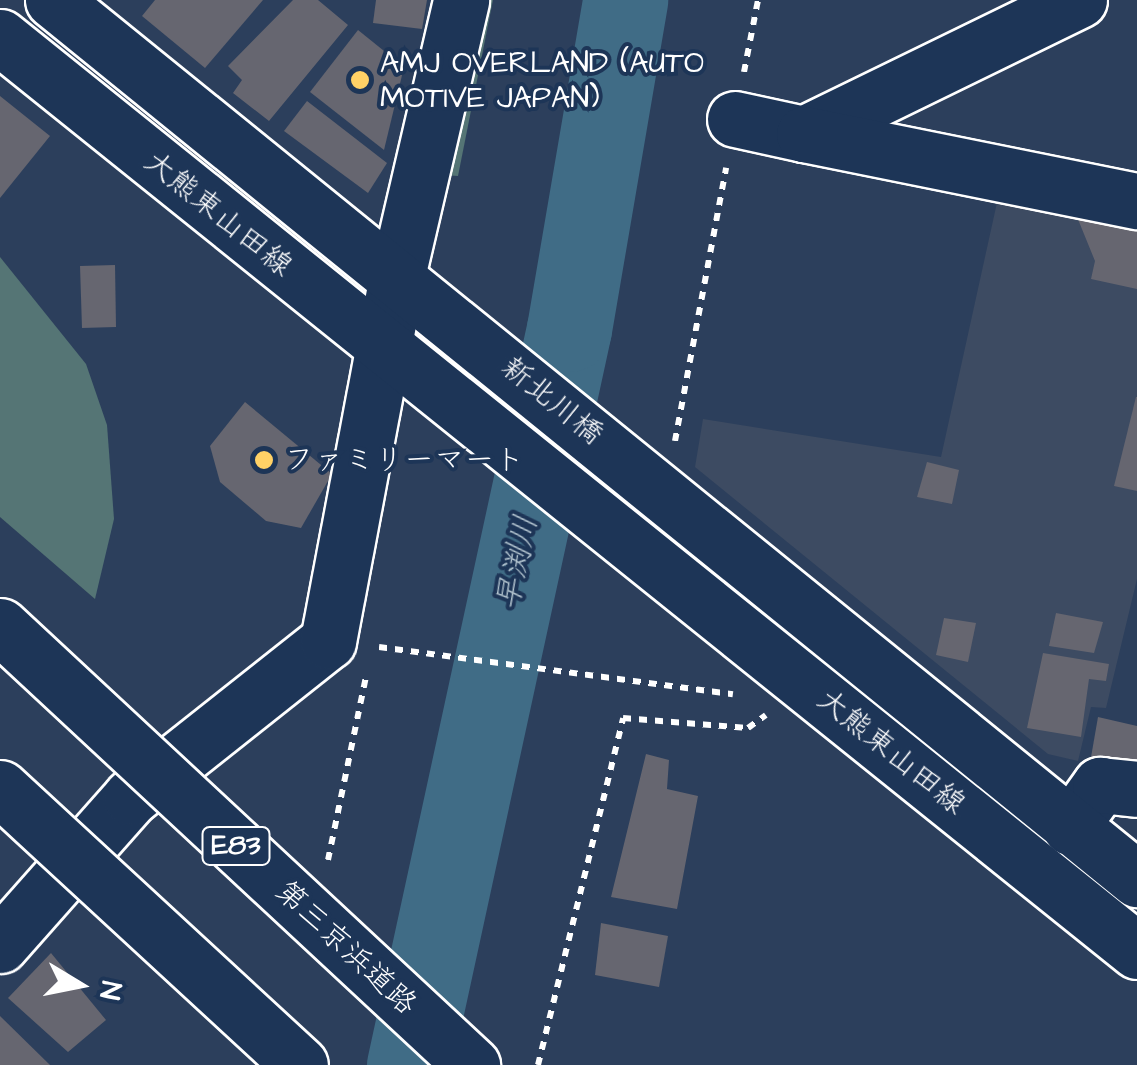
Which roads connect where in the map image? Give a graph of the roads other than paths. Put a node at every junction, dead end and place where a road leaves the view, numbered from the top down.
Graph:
1 (461, 0) edge
2 (1080, 0) edge
3 (85, 9) edge
4 (0, 37) edge
5 (735, 119) road end
6 (804, 134) junction
7 (1137, 201) edge
8 (397, 276) junction
9 (386, 350) junction
10 (661, 490) joint
11 (0, 626) edge
12 (0, 788) edge
13 (1137, 789) edge
14 (1070, 827) junction
15 (1137, 879) edge
16 (0, 945) edge
17 (1137, 951) edge
18 (300, 1065) edge
19 (472, 1065) edge

1 - 8 main road
2 - 6 main road
3 - 8 main road
4 - 9 main road, 大熊東山田線
5 - 6 main road
6 - 7 main road
8 - 9 main road
8 - 10 main road, 新北川橋
9 - 16 main road
9 - 17 main road, 大熊東山田線
10 - 14 main road, 大熊東山田線
11 - 19 main road, 第三京浜道路 / E83, bridge
12 - 18 main road, bridge
13 - 14 main road
14 - 15 main road, 大熊東山田線

